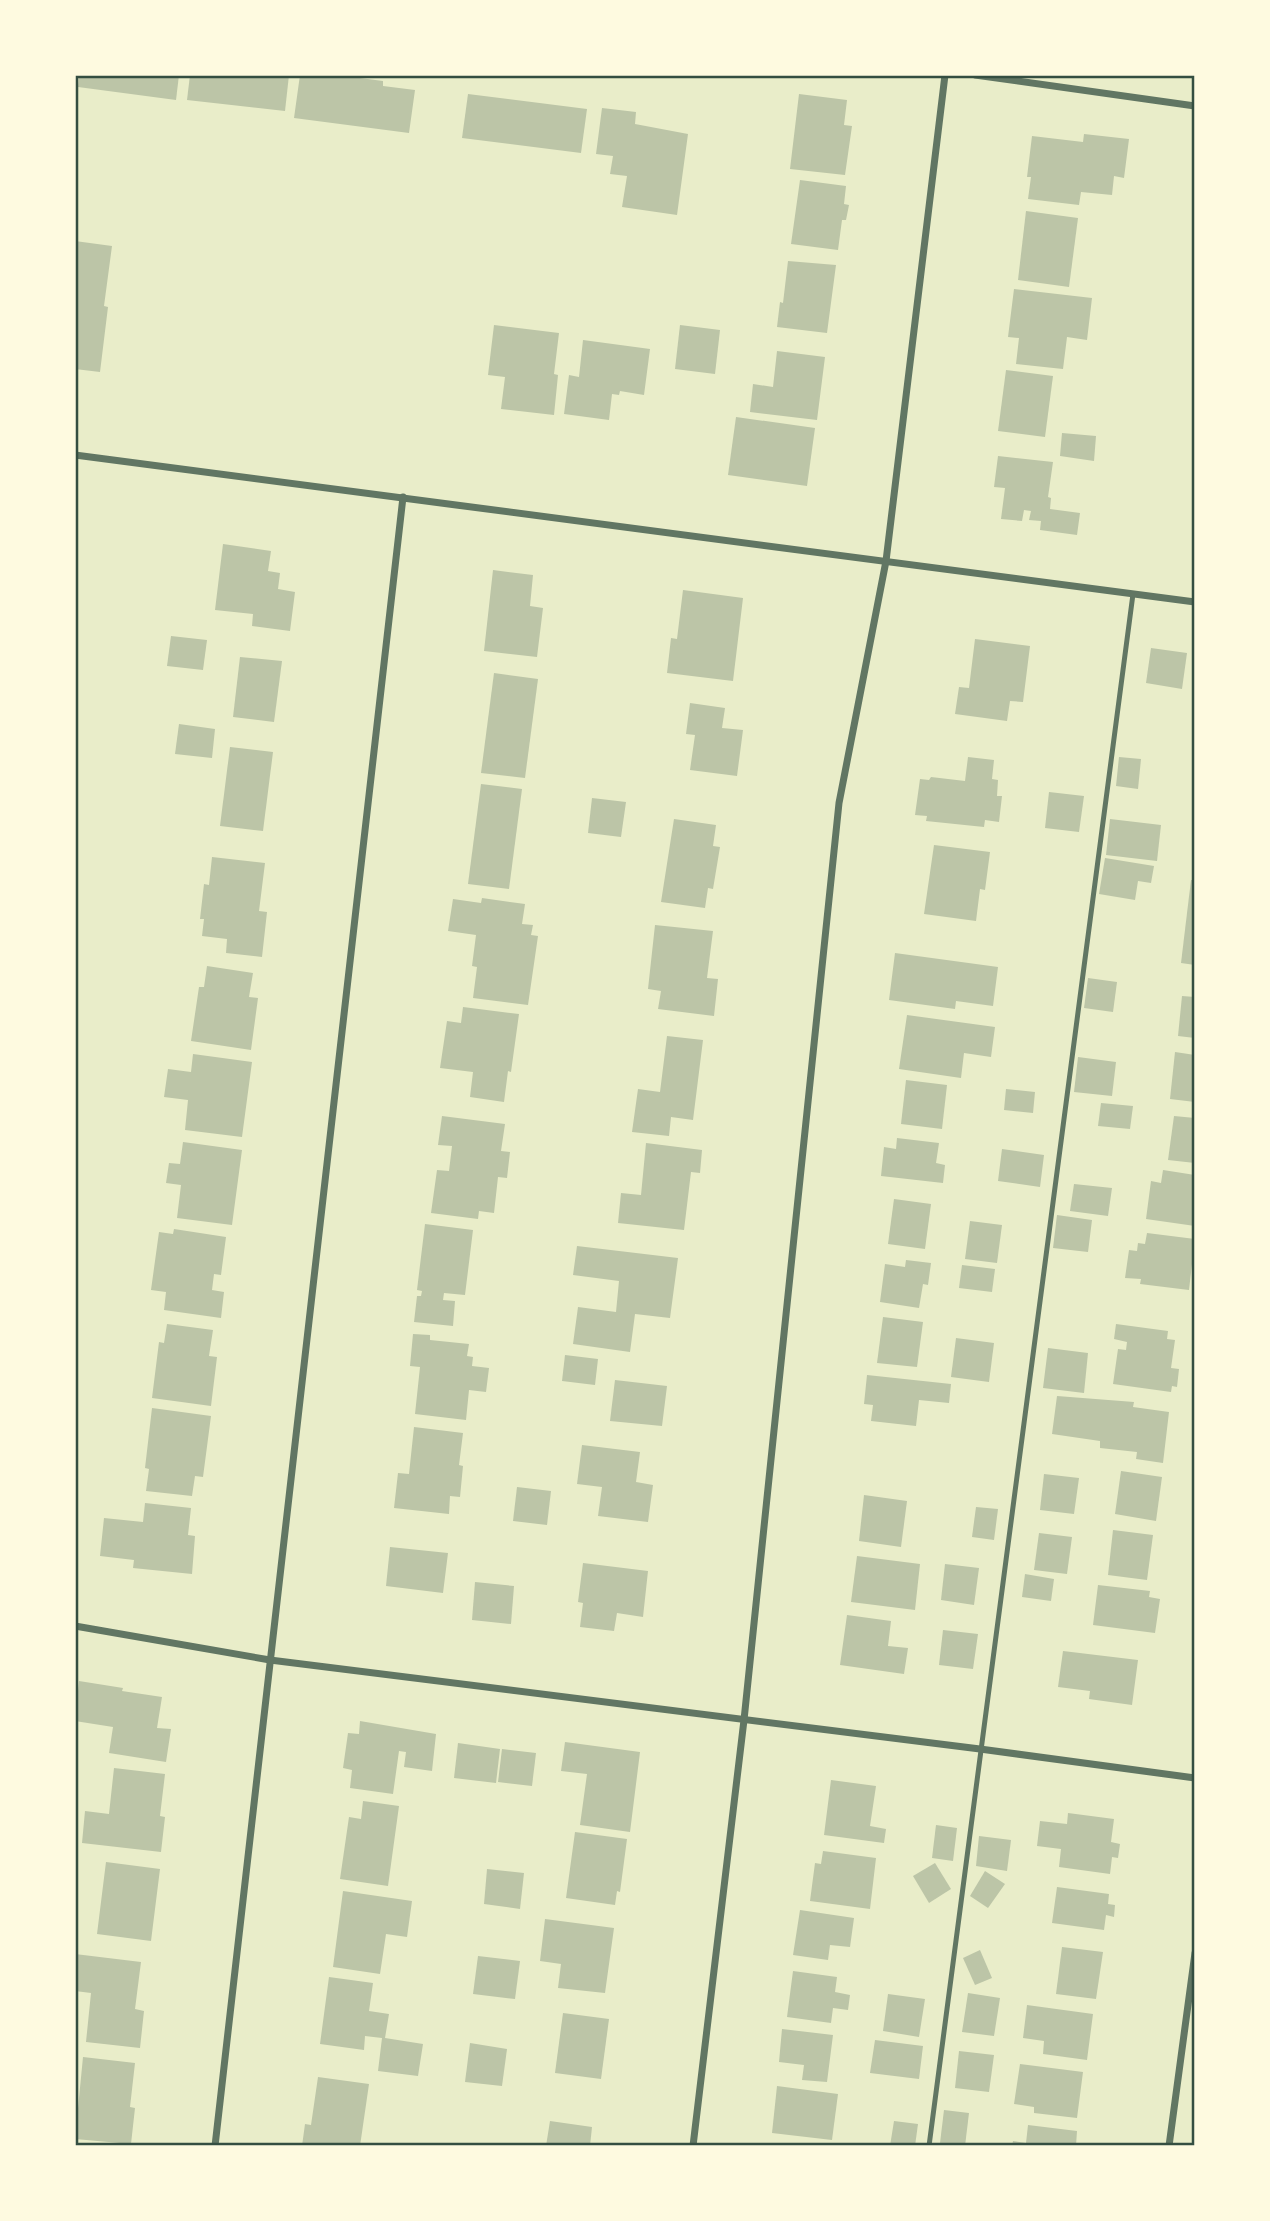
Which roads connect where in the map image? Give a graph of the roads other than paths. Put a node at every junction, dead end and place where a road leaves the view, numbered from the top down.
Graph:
1 (944, 75) edge
2 (975, 75) edge
3 (1195, 106) edge
4 (75, 455) edge
5 (403, 497) junction
6 (886, 561) junction
7 (1133, 594) junction
8 (1195, 602) edge
9 (75, 1626) edge
10 (270, 1660) junction
11 (744, 1720) junction
12 (980, 1749) junction
13 (1195, 1778) edge
14 (1195, 1953) edge
15 (215, 2146) edge
16 (693, 2146) edge
17 (929, 2146) edge
18 (1169, 2146) edge

1 - 6 street
2 - 3 street
4 - 5 street
5 - 6 street
5 - 10 street
6 - 7 street
6 - 11 street
7 - 8 street
7 - 12 lane
9 - 10 street
10 - 11 street
10 - 15 street
11 - 12 street
11 - 16 street
12 - 13 street
12 - 17 lane
14 - 18 street

